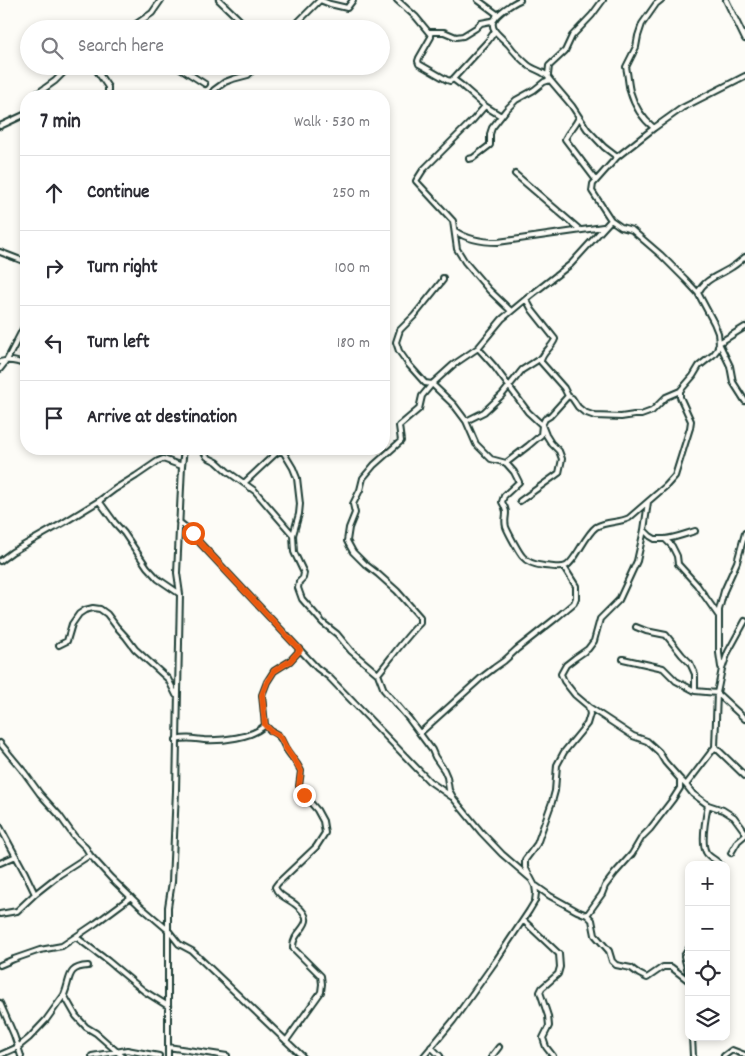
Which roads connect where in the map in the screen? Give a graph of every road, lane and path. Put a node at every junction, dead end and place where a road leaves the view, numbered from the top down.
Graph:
1 (161, 0) edge
2 (320, 0) edge
3 (354, 0) edge
4 (398, 0) edge
5 (478, 0) edge
6 (520, 0) edge
7 (603, 0) edge
8 (661, 0) edge
9 (726, 0) edge
10 (222, 1) edge
11 (495, 19) junction
12 (143, 20) edge
13 (240, 20) edge
14 (299, 20) edge
15 (495, 31) junction
16 (429, 32) junction
17 (745, 38) edge
18 (61, 75) edge
19 (100, 75) edge
20 (191, 75) edge
21 (248, 75) edge
22 (548, 75) junction
23 (745, 76) edge
24 (453, 79) junction
25 (550, 80) junction
26 (205, 84) dead end
27 (42, 90) edge
28 (108, 90) edge
29 (214, 90) edge
30 (485, 106) junction
31 (502, 116) junction
32 (20, 117) edge
33 (579, 117) junction
34 (0, 126) edge
35 (654, 128) junction
36 (617, 157) junction
37 (469, 159) dead end
38 (515, 174) dead end
39 (596, 180) junction
40 (611, 220) junction
41 (603, 227) junction
42 (580, 230) junction
43 (455, 231) junction
44 (0, 252) edge
45 (745, 257) edge
46 (20, 260) edge
47 (443, 278) dead end
48 (698, 293) junction
49 (526, 299) junction
50 (511, 311) junction
51 (745, 327) edge
52 (20, 334) edge
53 (719, 343) junction
54 (478, 348) junction
55 (541, 358) junction
56 (6, 360) junction
57 (0, 362) edge
58 (20, 362) edge
59 (0, 369) edge
60 (432, 384) junction
61 (509, 386) junction
62 (680, 391) junction
63 (568, 396) junction
64 (745, 401) edge
65 (466, 421) junction
66 (542, 424) junction
67 (390, 451) edge
68 (183, 455) edge
69 (206, 455) edge
70 (274, 455) edge
71 (285, 455) edge
72 (386, 455) edge
73 (506, 464) junction
74 (182, 466) junction
75 (244, 483) junction
76 (98, 501) junction
77 (520, 501) dead end
78 (648, 502) junction
79 (179, 522) junction
80 (644, 530) junction
81 (695, 531) dead end
82 (745, 533) edge
83 (293, 535) junction
84 (665, 539) junction
85 (0, 561) edge
86 (564, 567) junction
87 (180, 594) junction
88 (718, 615) junction
89 (745, 621) edge
90 (636, 627) dead end
91 (59, 645) dead end
92 (300, 650) junction
93 (623, 659) dead end
94 (722, 669) junction
95 (378, 674) junction
96 (694, 691) junction
97 (717, 693) junction
98 (177, 697) junction
99 (588, 706) junction
100 (745, 719) edge
101 (265, 725) junction
102 (420, 733) junction
103 (176, 740) junction
104 (0, 743) edge
105 (715, 747) junction
106 (745, 776) edge
107 (680, 780) junction
108 (686, 785) junction
109 (454, 799) junction
110 (708, 805) junction
111 (0, 827) edge
112 (745, 834) edge
113 (731, 853) dead end
114 (90, 855) junction
115 (16, 856) junction
116 (718, 861) edge
117 (0, 863) edge
118 (532, 880) junction
119 (536, 886) junction
120 (35, 894) junction
121 (131, 898) junction
122 (0, 914) edge
123 (588, 915) junction
124 (523, 920) junction
125 (168, 930) junction
126 (76, 937) junction
127 (0, 965) edge
128 (88, 966) dead end
129 (685, 978) edge
130 (64, 995) junction
131 (0, 1003) edge
132 (168, 1006) junction
133 (286, 1041) junction
134 (692, 1041) edge
135 (18, 1047) junction
136 (168, 1047) junction
137 (431, 1047) junction
138 (499, 1047) dead end
139 (117, 1051) junction
140 (0, 1055) edge
141 (745, 1055) edge
142 (21, 1056) edge
143 (92, 1056) edge
144 (122, 1056) edge
145 (158, 1056) edge
146 (168, 1056) edge
147 (227, 1056) edge
148 (302, 1056) edge
149 (424, 1056) edge
150 (440, 1056) edge
151 (492, 1056) edge
152 (553, 1056) edge
153 (693, 1056) edge
154 (724, 1056) edge

1 - 12 street
2 - 3 street
2 - 14 street
4 - 16 street
5 - 11 street
6 - 11 street
7 - 22 street
8 - 35 street
9 - 17 street
10 - 13 street
11 - 15 street
11 - 16 street
15 - 22 street
15 - 24 street
16 - 24 street
18 - 27 street
19 - 28 street
20 - 26 street
21 - 29 street
22 - 25 street
23 - 35 street
24 - 30 street
25 - 31 street
25 - 33 street
30 - 31 street
30 - 43 street
31 - 37 street
32 - 34 street
33 - 36 street
33 - 39 street
35 - 36 street
36 - 39 street
38 - 42 street
39 - 40 street
40 - 41 street
40 - 48 street
41 - 42 street
41 - 49 street
42 - 43 street
43 - 50 street
44 - 46 street
45 - 48 street
47 - 60 street
48 - 53 street
49 - 50 street
49 - 55 street
50 - 54 street
51 - 53 street
52 - 56 street
53 - 62 street
53 - 64 street
54 - 60 street
54 - 61 street
55 - 61 street
55 - 63 street
56 - 57 street
56 - 58 street
56 - 59 street
60 - 65 street
60 - 67 street
61 - 65 street
61 - 66 street
62 - 63 street
62 - 78 street
63 - 66 street
65 - 73 street
66 - 73 street
66 - 77 street
68 - 74 street
69 - 75 street
70 - 75 street
71 - 83 street
72 - 95 street
73 - 86 street
74 - 76 street
74 - 79 street
75 - 83 street
76 - 85 street
76 - 87 street
78 - 80 street
78 - 86 street
79 - 87 street
79 - 92 street
80 - 84 street
80 - 99 street
81 - 84 street
82 - 88 street
83 - 95 street
84 - 88 street
86 - 102 street
87 - 98 street
88 - 94 street
89 - 94 street
90 - 96 street
91 - 98 street
92 - 101 street
92 - 109 street
93 - 96 street
94 - 97 street
95 - 102 street
96 - 97 street
97 - 100 street
97 - 105 street
98 - 103 street
99 - 107 street
99 - 118 street
101 - 103 street
101 - 133 street
102 - 109 street
103 - 125 street
104 - 114 street
105 - 106 street
105 - 108 street
107 - 108 street
107 - 123 street
108 - 110 street
109 - 118 street
110 - 112 street
110 - 116 street
111 - 115 street
112 - 113 street
114 - 120 street
114 - 121 street
115 - 117 street
115 - 120 street
118 - 119 street
119 - 123 street
119 - 124 street
120 - 122 street
121 - 125 street
121 - 126 street
123 - 129 street
124 - 137 street
124 - 152 street
125 - 132 street
125 - 133 street
126 - 127 street
126 - 132 street
128 - 130 street
130 - 135 street
130 - 139 street
131 - 135 street
132 - 136 street
133 - 148 street
134 - 153 street
135 - 140 street
135 - 142 street
136 - 146 street
136 - 147 street
137 - 149 street
137 - 150 street
138 - 151 street
139 - 143 street
139 - 144 street
139 - 145 street
141 - 154 street

